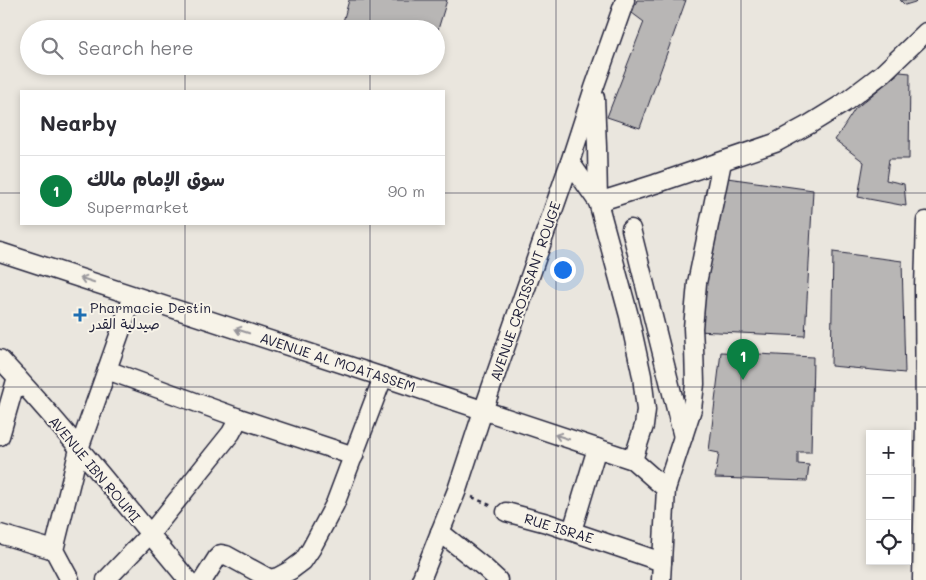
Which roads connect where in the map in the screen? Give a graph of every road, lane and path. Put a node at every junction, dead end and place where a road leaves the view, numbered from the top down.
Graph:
1 (626, 0) edge
2 (926, 32) edge
3 (594, 88) junction
4 (570, 162) junction
5 (722, 162) junction
6 (598, 202) junction
7 (926, 221) edge
8 (631, 229) dead end
9 (0, 252) edge
10 (133, 296) junction
11 (0, 359) edge
12 (108, 370) junction
13 (17, 376) junction
14 (384, 377) junction
15 (483, 411) junction
16 (239, 418) junction
17 (0, 436) edge
18 (683, 438) junction
19 (597, 448) junction
20 (79, 449) junction
21 (354, 456) junction
22 (633, 460) junction
23 (666, 489) junction
24 (457, 490) junction
25 (506, 512) joint
26 (572, 531) junction
27 (440, 532) junction
28 (0, 534) edge
29 (150, 534) junction
30 (54, 550) junction
31 (662, 562) junction
32 (269, 579) edge
33 (70, 580) edge
34 (106, 580) edge
35 (188, 580) edge
36 (203, 580) edge
37 (421, 580) edge
38 (498, 580) edge
39 (661, 580) edge
40 (922, 580) edge

1 - 3 street, AVENUE CROISSANT ROUGE
2 - 5 street
3 - 4 street, AVENUE CROISSANT ROUGE
3 - 6 street
4 - 6 street
4 - 15 street, AVENUE CROISSANT ROUGE
5 - 6 street
5 - 18 street
6 - 22 street
7 - 40 street
8 - 18 street
10 -> 9 street, AVENUE AL MOATASSEM
10 - 12 street
14 -> 10 street, AVENUE AL MOATASSEM
11 - 13 street, AVENUE IBN ROUMI
12 - 16 street
12 - 20 street
13 - 17 street
13 - 20 street, AVENUE IBN ROUMI
14 - 15 street, AVENUE AL MOATASSEM
14 - 21 street
19 -> 15 street, AVENUE AL MOATASSEM
15 - 24 street, AVENUE CROISSANT ROUGE
16 - 21 street
16 - 29 street
18 - 23 street
19 - 22 street, AVENUE AL MOATASSEM
19 - 26 street
20 - 29 street, AVENUE IBN ROUMI
20 - 30 street
21 - 32 street
22 - 23 street, AVENUE AL MOATASSEM
23 - 31 street
24 - 25 path, RUE ISRAE
24 - 27 street, AVENUE CROISSANT ROUGE
25 - 26 street, RUE ISRAE
26 - 31 street, RUE ISRAE
27 - 37 street, AVENUE CROISSANT ROUGE
27 - 38 street
28 - 30 street
29 - 34 street
29 - 35 street, AVENUE IBN ROUMI
30 - 33 street
31 - 39 street
32 - 36 street

